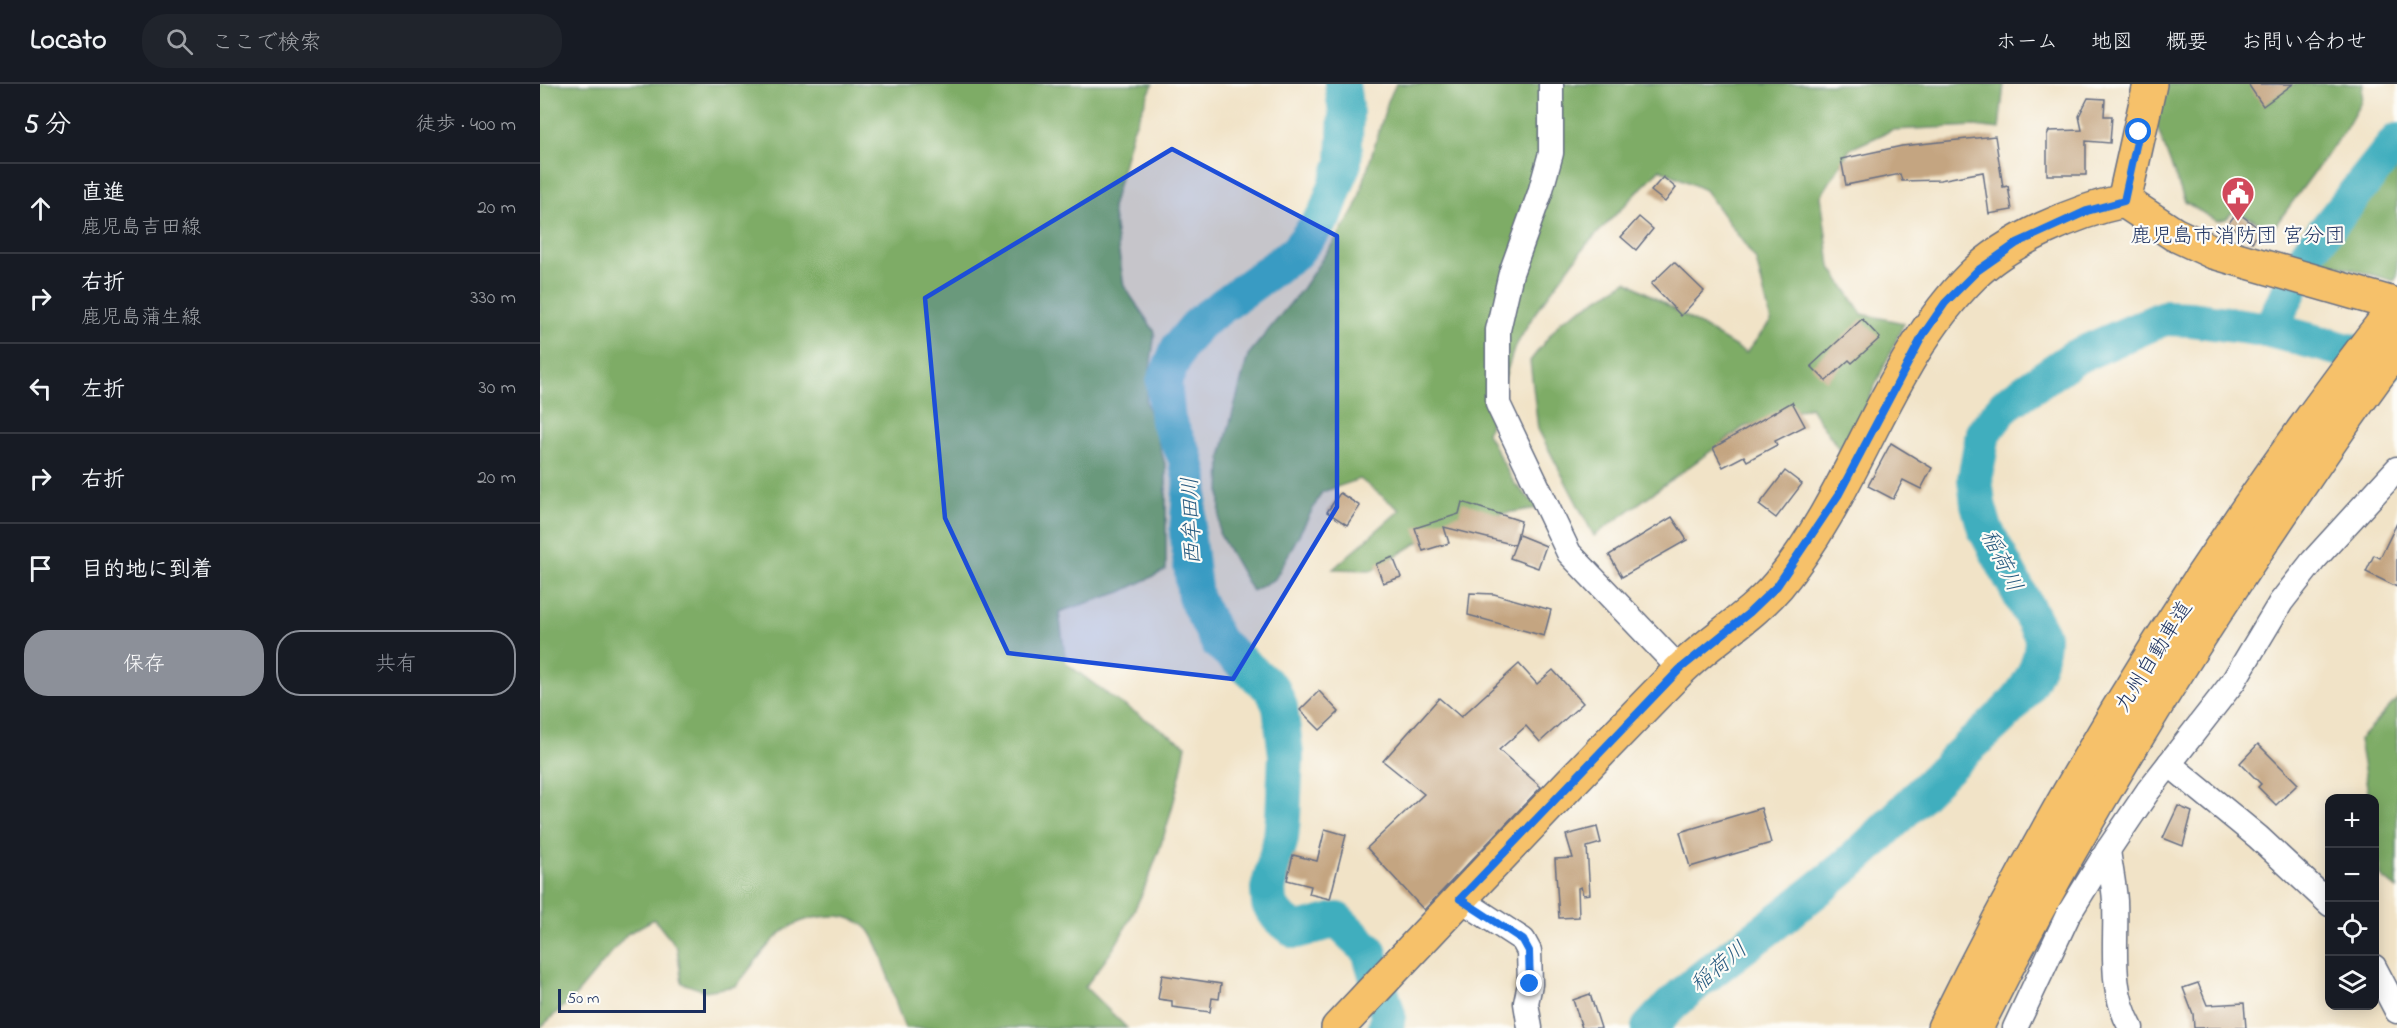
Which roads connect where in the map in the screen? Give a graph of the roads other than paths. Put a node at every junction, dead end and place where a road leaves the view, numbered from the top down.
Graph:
1 (1551, 84) edge
2 (2150, 84) edge
3 (2124, 201) junction
4 (2397, 305) edge
5 (2397, 349) edge
6 (2372, 389) edge
7 (2397, 469) edge
8 (1680, 669) junction
9 (2169, 764) junction
10 (2108, 850) junction
11 (1460, 899) junction
12 (2328, 902) edge
13 (2379, 977) edge
14 (2397, 1011) edge
15 (1338, 1028) edge
16 (1530, 1028) edge
17 (1944, 1028) edge
18 (1976, 1028) edge
19 (2015, 1028) edge
20 (2131, 1028) edge

1 - 8 street
2 - 3 main road
3 - 4 main road
3 - 8 main road
4 - 6 main road, 九州自動車道
5 - 6 main road, 九州自動車道
6 - 17 main road, 九州自動車道
6 - 18 main road, 九州自動車道
7 - 9 street
8 - 11 main road
9 - 10 street
9 - 12 street
10 - 19 street
10 - 20 street
11 - 15 main road
11 - 16 street
13 - 14 street

